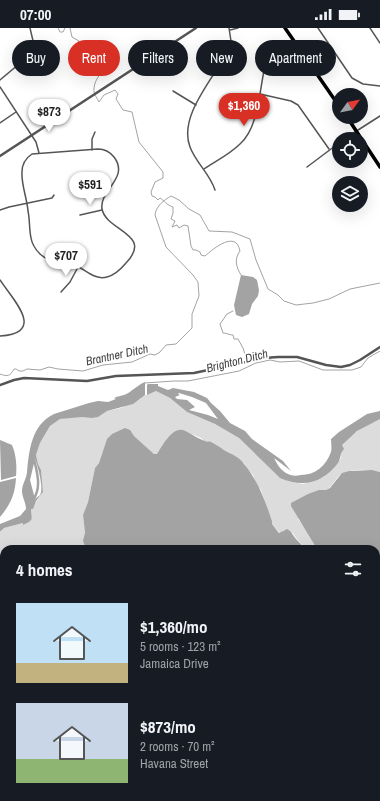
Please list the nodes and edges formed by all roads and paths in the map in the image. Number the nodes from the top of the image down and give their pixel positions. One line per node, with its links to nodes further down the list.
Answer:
1 (30, 28): 12 (street)
2 (196, 28): 25 (street)
3 (238, 28): 7 (street)
4 (285, 28): 17 (main road)
5 (318, 28): 13 (street)
6 (370, 28): 9 (street)
7 (230, 29): 8 (street)
8 (230, 40)
9 (380, 43)
10 (214, 76): 18 (street)
11 (263, 76): 16 (street)
12 (0, 80)
13 (380, 86)
14 (0, 87): 19 (street)
15 (173, 92): 18 (street)
16 (259, 94): 27 (street); 33 (street)
17 (332, 96)
18 (196, 105): 33 (street)
19 (16, 112): 21 (street); 25 (street)
20 (380, 116): 23 (street)
21 (0, 123)
22 (352, 124): 23 (main road)
23 (356, 131): 32 (main road)
24 (95, 132): 28 (street)
25 (32, 136): 29 (street); 30 (street)
26 (332, 147): 27 (street)
27 (329, 149): 31 (street)
28 (92, 150): 29 (street); 38 (street)
29 (39, 152): 36 (street)
30 (0, 156)
31 (307, 167)
32 (380, 167)
33 (203, 169): 34 (street)
34 (215, 190)
35 (54, 196): 36 (street)
36 (27, 203): 37 (street); 40 (street)
37 (0, 210)
38 (102, 210): 39 (street); 40 (street)
39 (80, 215)
40 (78, 267): 42 (street)
41 (0, 280): 43 (street)
42 (61, 292)
43 (0, 336)
44 (380, 346): 45 (street)
45 (0, 385)

